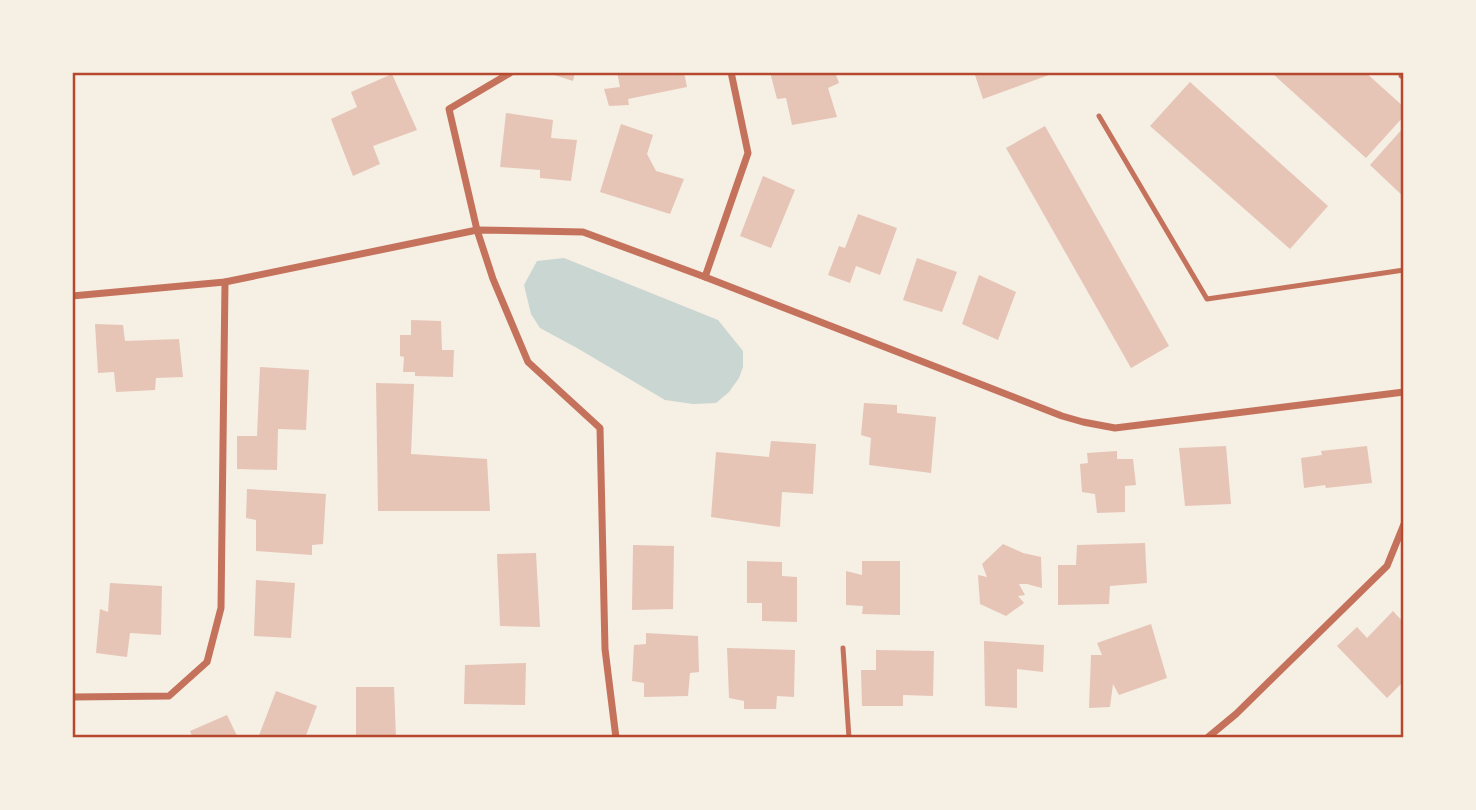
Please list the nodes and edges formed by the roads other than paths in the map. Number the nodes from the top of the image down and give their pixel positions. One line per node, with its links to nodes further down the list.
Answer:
1 (731, 72): 6 (street)
2 (510, 73): 4 (street)
3 (1099, 116): 5 (lane)
4 (477, 230): 6 (street); 7 (street); 13 (street)
5 (1404, 270)
6 (705, 276): 9 (street)
7 (225, 282): 8 (street); 12 (street)
8 (72, 296)
9 (1404, 392)
10 (1404, 524): 15 (street)
11 (843, 648): 14 (lane)
12 (72, 697)
13 (616, 738)
14 (849, 738)
15 (1207, 738)

